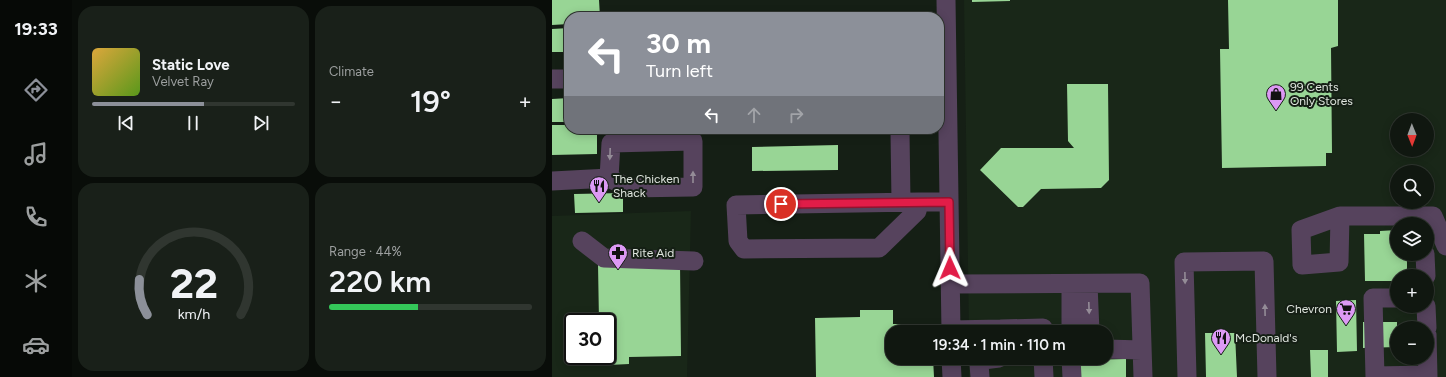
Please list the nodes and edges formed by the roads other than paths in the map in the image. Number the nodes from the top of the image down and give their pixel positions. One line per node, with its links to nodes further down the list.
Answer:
1 (946, 0): 8 (street)
2 (552, 79): 3 (street)
3 (564, 79)
4 (900, 134): 7 (street)
5 (609, 178): 5 (street, one-way to 5); 6 (street)
6 (552, 181)
7 (910, 202): 7 (street); 8 (street)
8 (949, 202): 14 (street)
9 (1340, 216): 10 (street)
10 (1435, 216): 12 (street)
11 (588, 241): 13 (street)
12 (1446, 246)
13 (690, 257)
14 (951, 284): 15 (street); 17 (street)
15 (1079, 284): 18 (street); 19 (street, one-way to 19); 21 (street)
16 (1390, 298): 33 (street)
17 (951, 325)
18 (1072, 325)
19 (1088, 325)
20 (1113, 349): 21 (street)
21 (1142, 350): 30 (street)
22 (951, 365): 27 (street)
23 (979, 365): 28 (street)
24 (1043, 365): 29 (street)
25 (1428, 365): 26 (street)
26 (1428, 376): 33 (street)
27 (952, 377)
28 (980, 377)
29 (1044, 377)
30 (1143, 377)
31 (1187, 377): 32 (street, one-way to 31)
32 (1266, 377)
33 (1375, 377)

